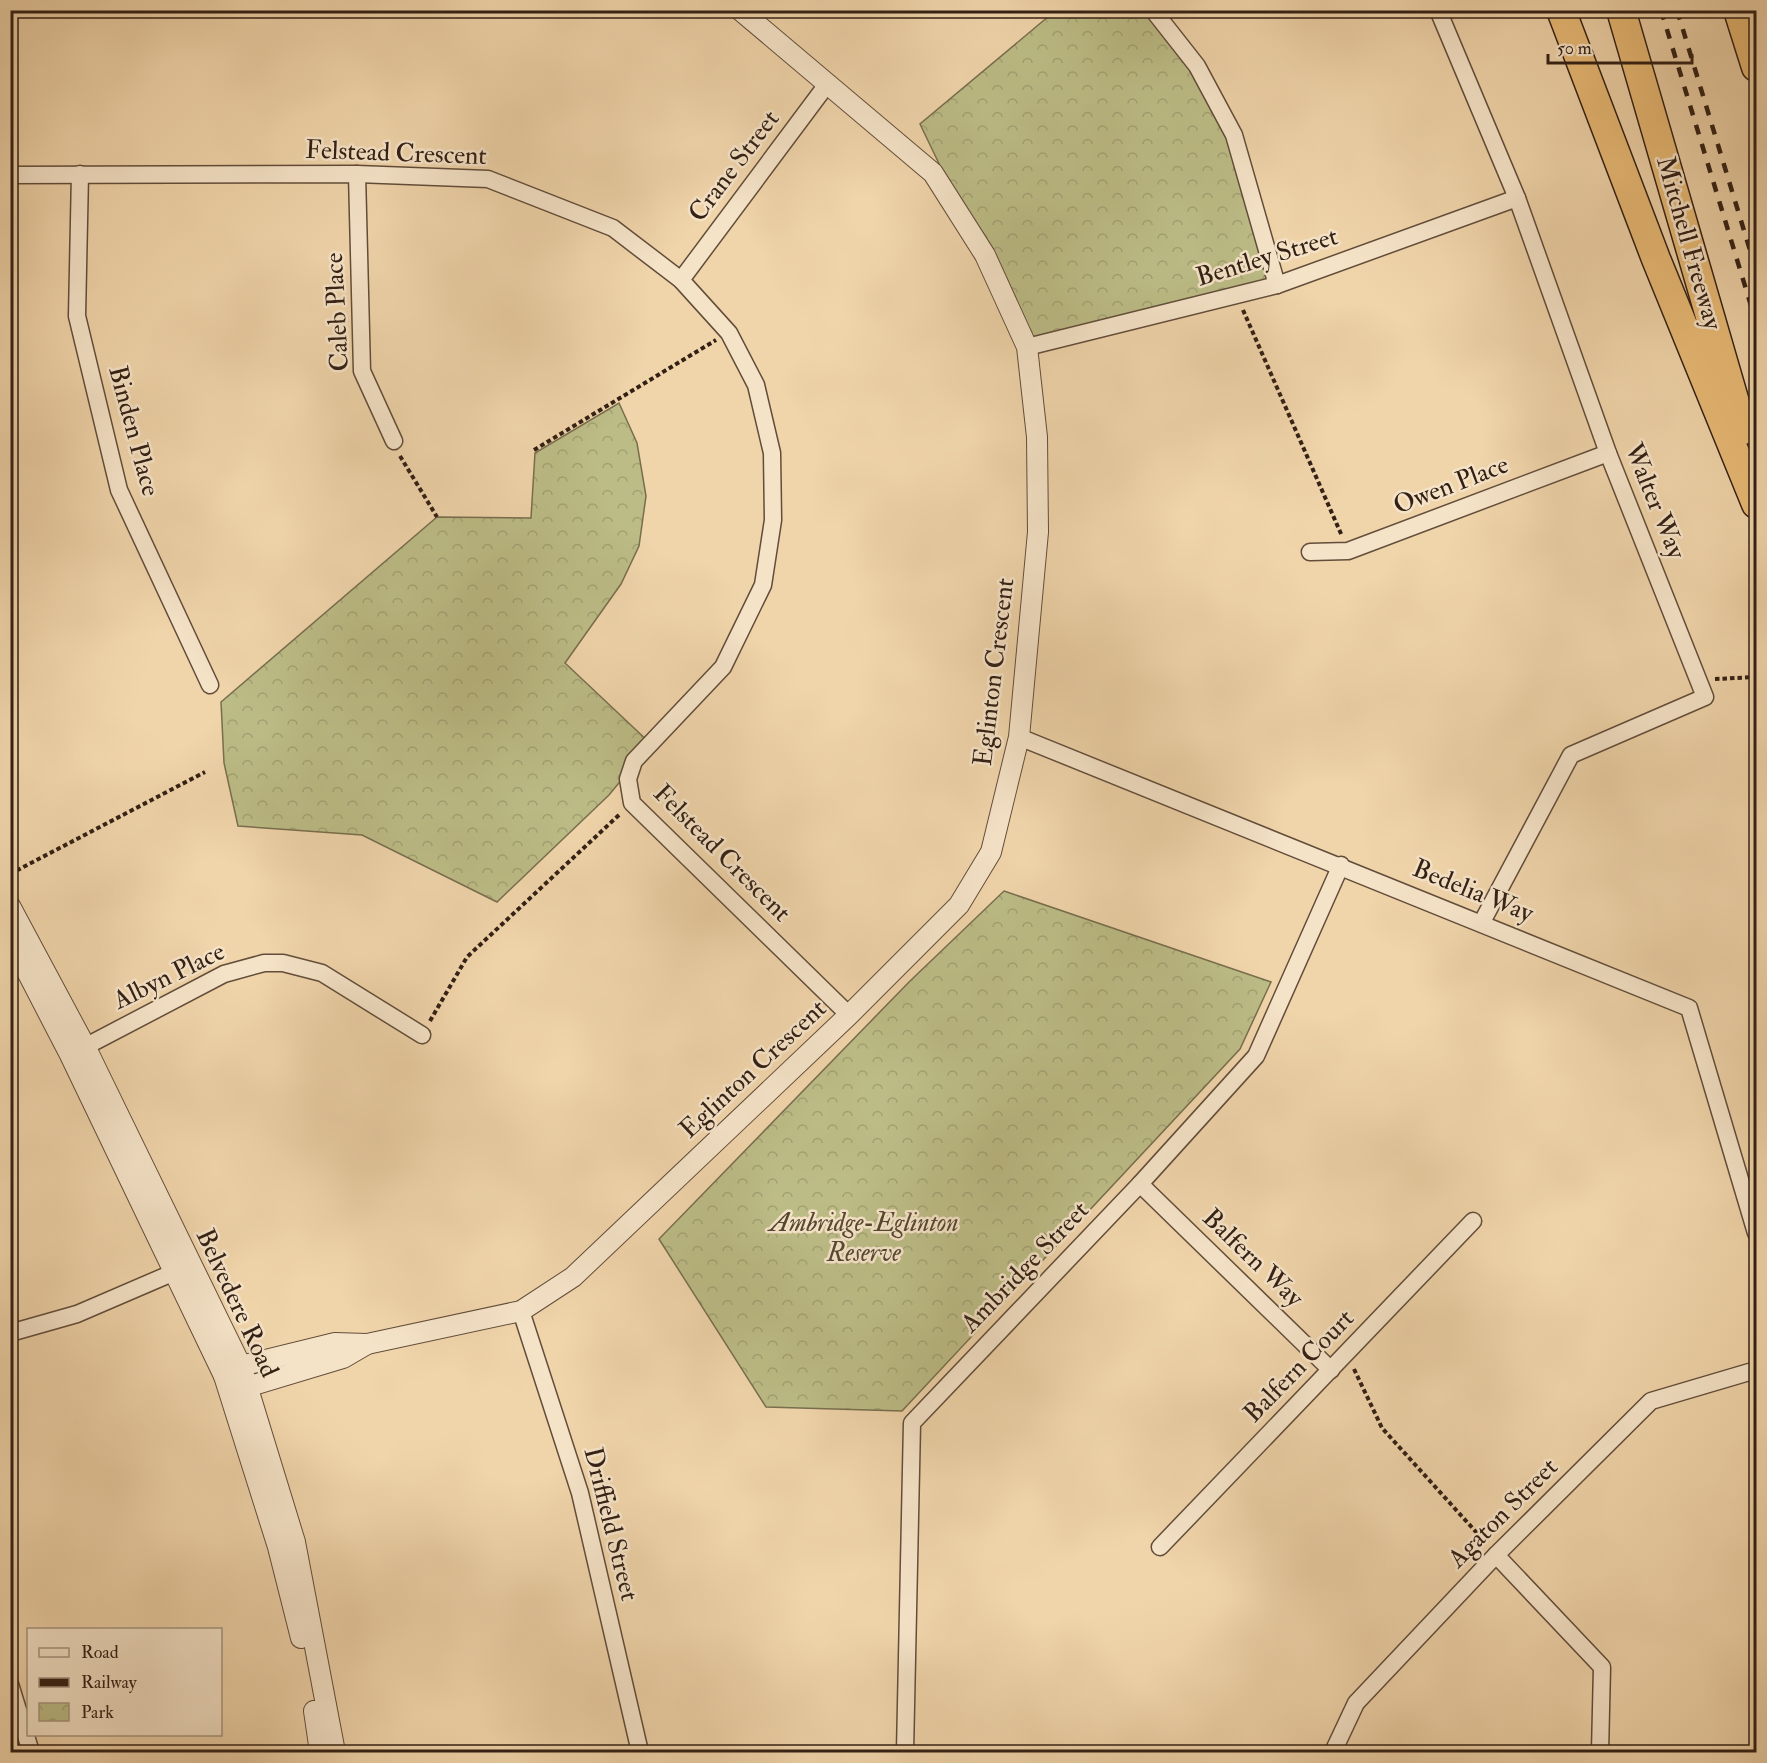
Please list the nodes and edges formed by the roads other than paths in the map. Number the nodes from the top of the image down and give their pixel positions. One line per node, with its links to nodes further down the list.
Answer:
1 (740, 10): 8 (street, Eglinton Crescent)
2 (1153, 10): 14 (street)
3 (1438, 10): 12 (street, Walter Way)
4 (1561, 10): 19 (highway)
5 (1621, 10): 18 (highway, Mitchell Freeway)
6 (1738, 10): 7 (highway)
7 (1756, 67)
8 (828, 83): 13 (street, Crane Street); 15 (street, Eglinton Crescent)
9 (80, 174): 10 (street, Felstead Crescent); 11 (street, Felstead Crescent); 21 (street, Binden Place)
10 (357, 174): 13 (street, Felstead Crescent); 16 (street, Caleb Place)
11 (10, 175)
12 (1517, 198): 14 (street, Bentley Street); 17 (street, Walter Way)
13 (681, 280): 27 (street, Felstead Crescent)
14 (1277, 285): 15 (street, Bentley Street)
15 (1027, 347): 22 (street, Eglinton Crescent)
16 (394, 441)
17 (1608, 453): 20 (street, Owen Place); 25 (street, Walter Way)
18 (1756, 475)
19 (1756, 504)
20 (1310, 552)
21 (210, 685)
22 (1019, 737): 23 (street, Bedelia Way); 27 (street, Eglinton Crescent)
23 (1341, 866): 25 (street, Bedelia Way); 30 (street, Ambridge Street)
24 (10, 906): 29 (street, Belvedere Road)
25 (1482, 922): 32 (street, Bedelia Way)
26 (10, 939): 29 (street, Belvedere Road)
27 (849, 1015): 34 (street, Eglinton Crescent)
28 (422, 1035): 29 (street, Albyn Place)
29 (78, 1051): 33 (street, Belvedere Road)
30 (1140, 1184): 36 (street, Balfern Way); 46 (street, Ambridge Street)
31 (1473, 1221): 36 (street, Balfern Court)
32 (1756, 1233)
33 (182, 1269): 35 (street); 38 (street, Belvedere Road)
34 (521, 1311): 38 (street, Eglinton Crescent); 45 (street, Driffield Street)
35 (10, 1333)
36 (1331, 1370): 39 (street, Balfern Court)
37 (1756, 1370): 40 (street, Agaton Street)
38 (235, 1381): 43 (street, Belvedere Road); 44 (street, Belvedere Road)
39 (1160, 1547)
40 (1496, 1555): 47 (street, Agaton Street); 48 (street)
41 (10, 1684): 42 (street)
42 (31, 1752)
43 (320, 1752)
44 (335, 1752)
45 (640, 1752)
46 (905, 1752)
47 (1333, 1752)
48 (1600, 1752)

